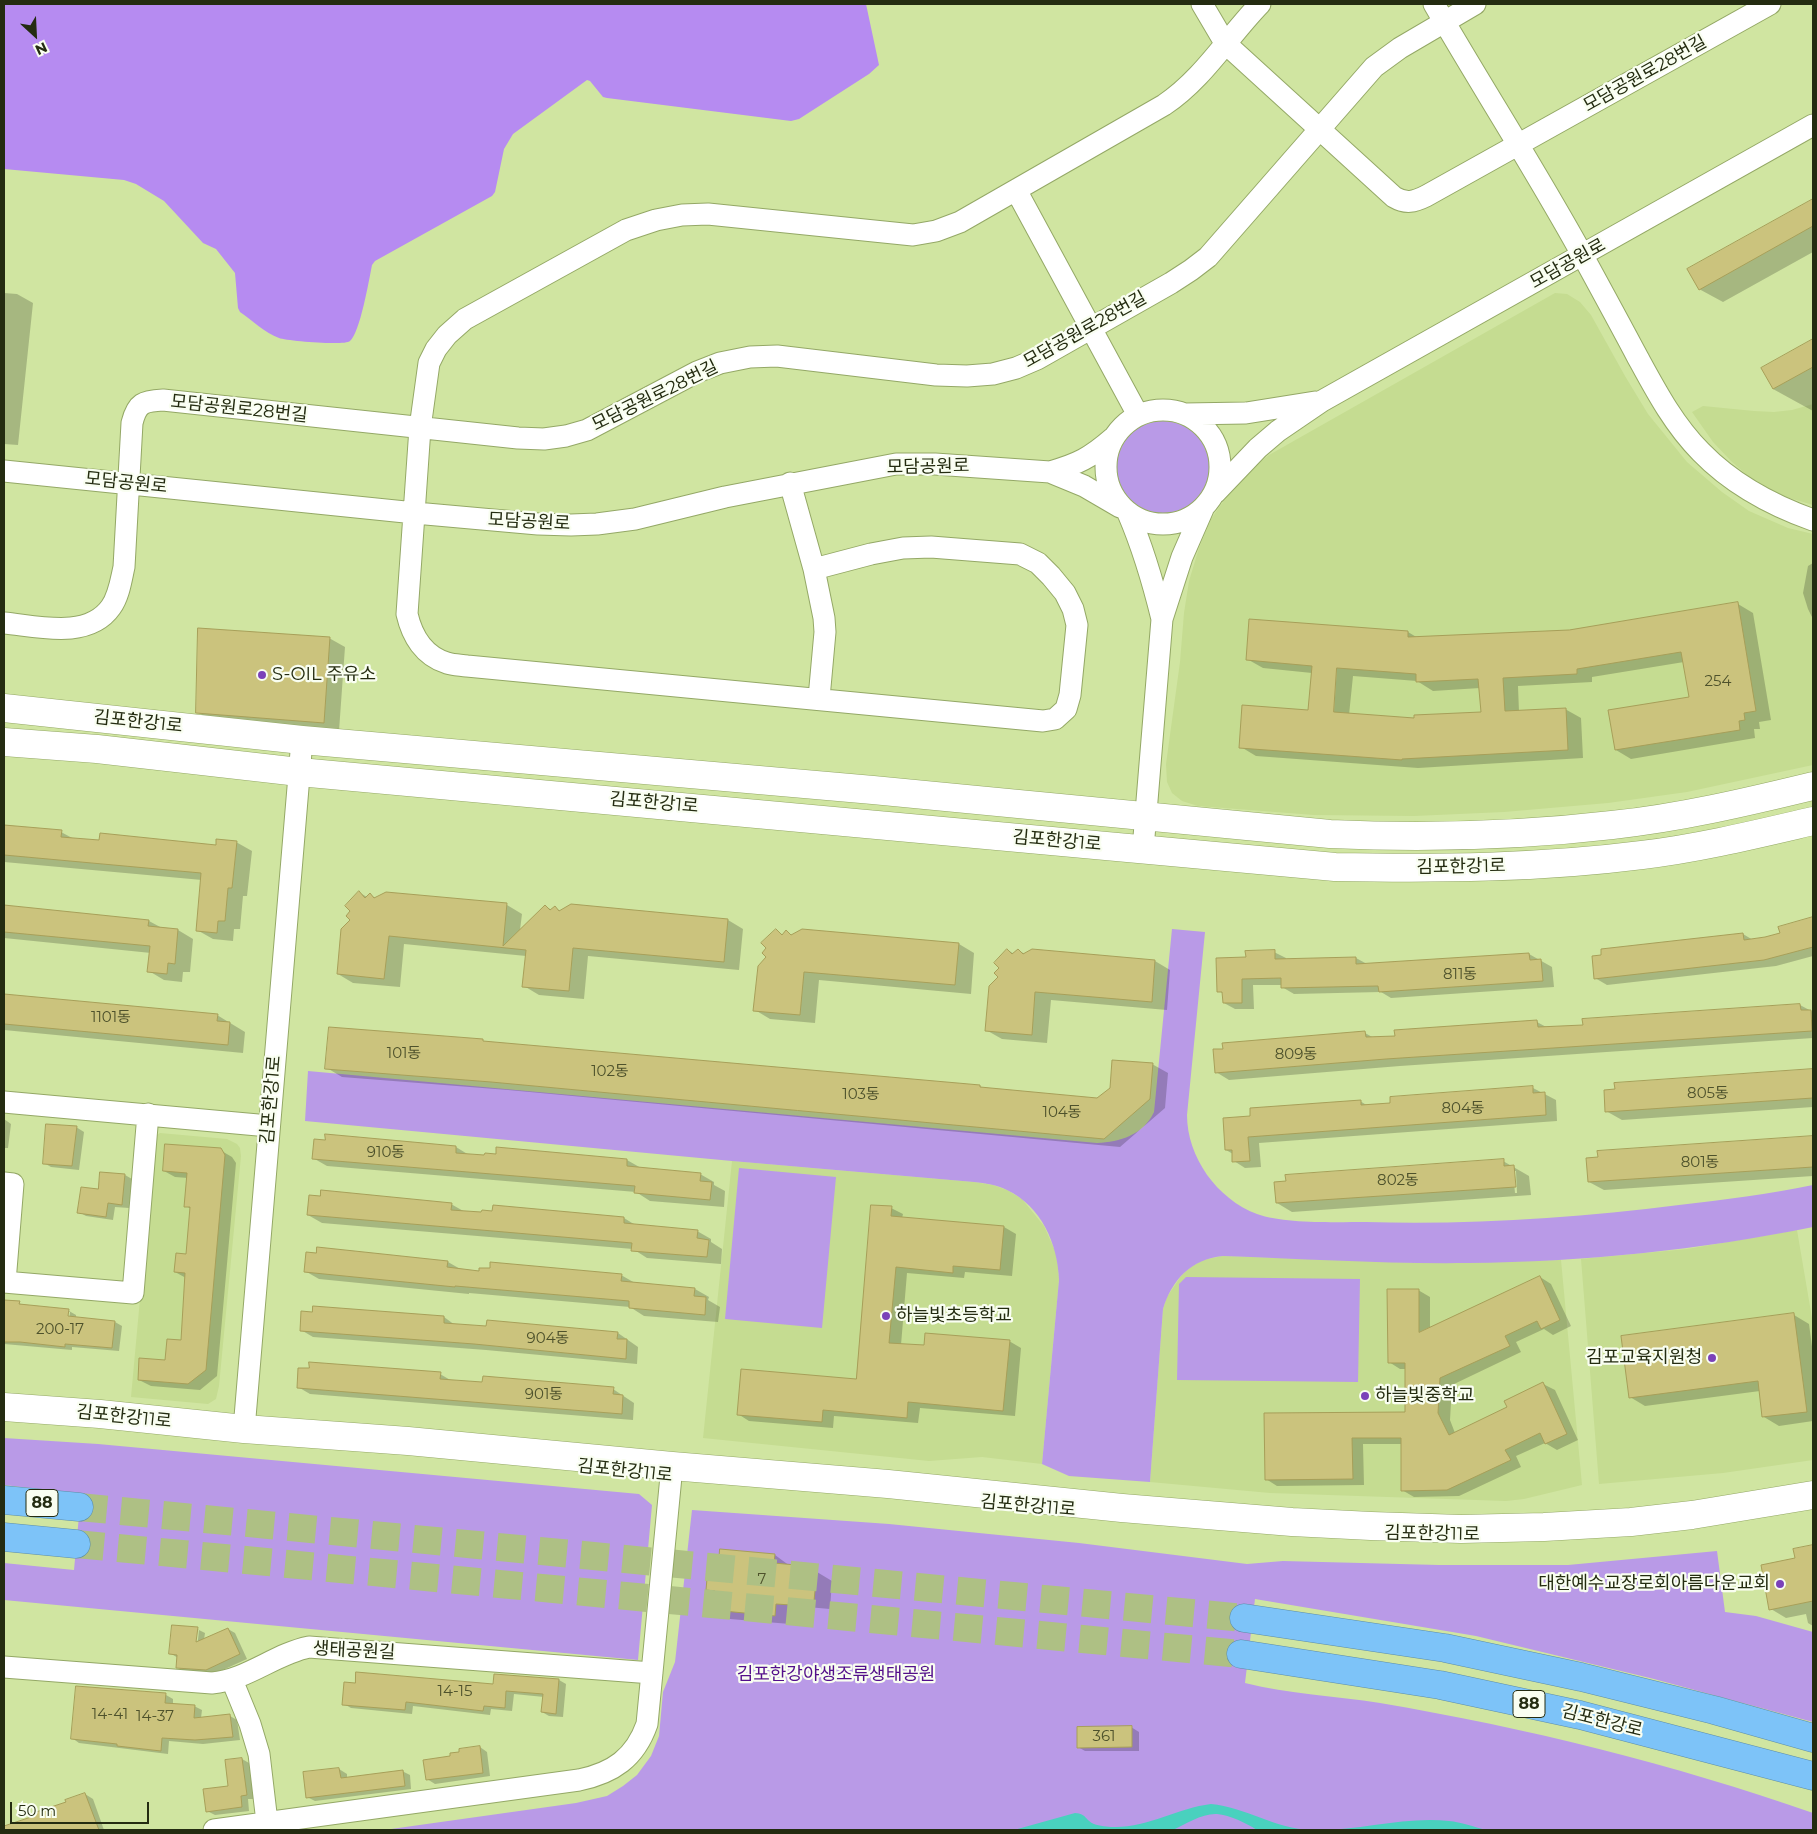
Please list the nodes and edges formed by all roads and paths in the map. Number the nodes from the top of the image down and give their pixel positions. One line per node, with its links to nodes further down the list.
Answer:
1 (1202, 4): 6 (street, 모담공원로28번길)
2 (1260, 4): 6 (street)
3 (1475, 4): 5 (street, 모담공원로28번길)
4 (1770, 4): 9 (street, 모담공원로28번길)
5 (1439, 13): 8 (street, 모담공원로28번길); 9 (street)
6 (1225, 43): 8 (street, 모담공원로28번길); 10 (street)
7 (1813, 125): 11 (street, 모담공원로)
8 (1319, 130): 9 (street, 모담공원로28번길); 12 (street, 모담공원로28번길)
9 (1519, 145): 11 (street)
10 (1016, 190): 12 (street); 16 (street)
11 (1583, 256): 13 (street, 모담공원로); 25 (street)
12 (1091, 328): 15 (street); 16 (street, 모담공원로28번길)
13 (1322, 401): 14 (street); 22 (street)
14 (1185, 414): 15 (street); 22 (street)
15 (1138, 415): 17 (street)
16 (420, 428): 20 (street, 모담공원로28번길); 24 (street)
17 (1113, 438): 19 (street); 23 (street)
18 (4, 471): 20 (street, 모담공원로)
19 (1050, 472): 21 (street, 모담공원로); 23 (street)
20 (129, 484): 24 (street, 모담공원로); 28 (street, 모담공원로28번길)
21 (790, 484): 24 (street, 모담공원로); 26 (street)
22 (1209, 501): 23 (street); 27 (street)
23 (1124, 510): 27 (street)
24 (415, 513): 29 (street)
25 (1813, 520)
26 (814, 569): 29 (street); 29 (street)
27 (1162, 620): 35 (street)
28 (4, 623)
29 (818, 698)
30 (4, 708): 31 (street, 김포한강1로)
31 (302, 740): 33 (street, 김포한강1로); 35 (street, 김포한강1로)
32 (4, 742): 33 (street, 김포한강1로)
33 (299, 772): 37 (street, 김포한강1로); 40 (street, 김포한강1로)
34 (1813, 786): 35 (street, 김포한강1로)
35 (1146, 816): 37 (street)
36 (1813, 821): 37 (street, 김포한강1로)
37 (1143, 849)
38 (4, 1102): 39 (street)
39 (148, 1114): 40 (street); 42 (street)
40 (269, 1126): 44 (street, 김포한강1로)
41 (4, 1183): 42 (street)
42 (4, 1282)
43 (4, 1407): 44 (street, 김포한강11로)
44 (244, 1429): 45 (street, 김포한강11로)
45 (672, 1470): 46 (street, 김포한강11로); 48 (street, 김포한강11로); 55 (street)
46 (1813, 1495)
47 (4, 1500): 49 (highway, 88)
48 (1813, 1503)
49 (79, 1507)
50 (4, 1537): 51 (highway, 88)
51 (76, 1544)
52 (1244, 1618): 57 (highway, 88)
53 (1241, 1654): 58 (highway, 김포한강로 / 88)
54 (4, 1667): 56 (street, 생태공원길)
55 (652, 1673): 56 (street, 생태공원길); 59 (street)
56 (232, 1680): 59 (street)
57 (1813, 1738)
58 (1813, 1776)
59 (268, 1822): 60 (street)
60 (214, 1830)

